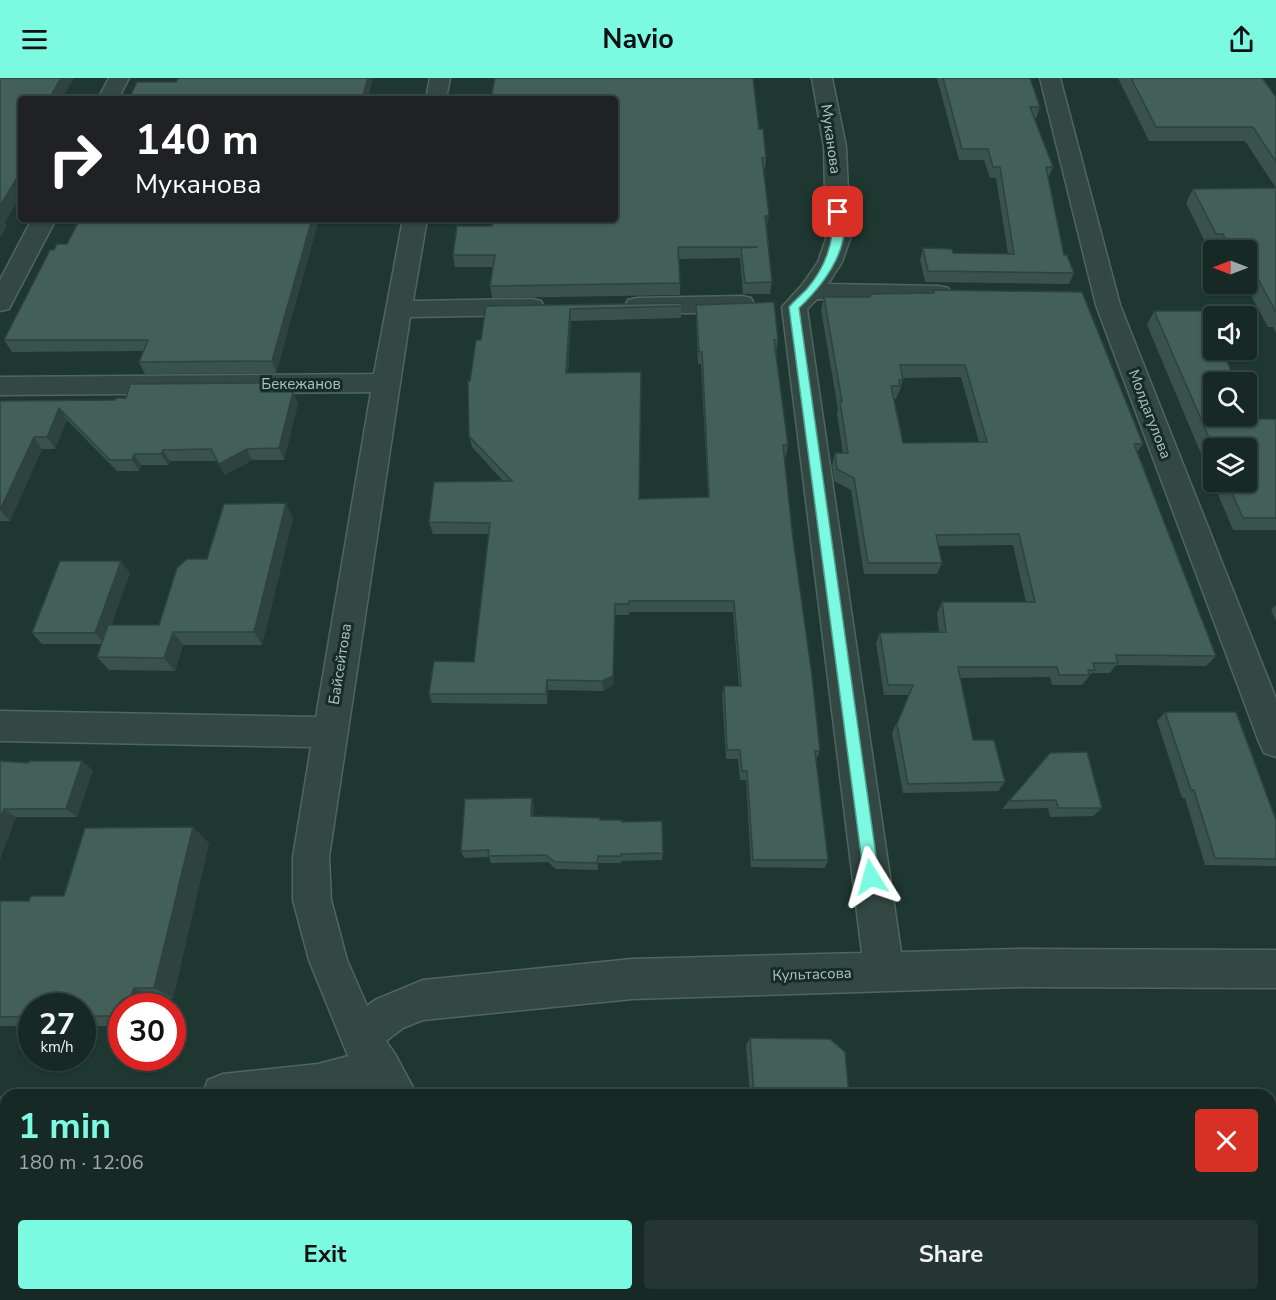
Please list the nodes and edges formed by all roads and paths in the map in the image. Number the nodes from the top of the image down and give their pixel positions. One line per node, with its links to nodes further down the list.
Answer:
1 (119, 78): 5 (street)
2 (440, 78): 6 (street)
3 (822, 78): 10 (street, Муканова)
4 (1050, 78): 19 (street, Молдагулова)
5 (110, 96)
6 (437, 96)
7 (42, 222): 11 (street)
8 (414, 222): 14 (street, Байсейтова)
9 (965, 294): 10 (street)
10 (786, 301): 12 (street); 21 (street)
11 (0, 303)
12 (611, 306)
13 (552, 307): 14 (street)
14 (399, 309): 15 (street, Байсейтова)
15 (386, 383): 16 (street, Бекежанов); 18 (street, Байсейтова)
16 (0, 386)
17 (0, 726): 18 (street)
18 (329, 732): 22 (street, Байсейтова)
19 (1276, 742)
20 (1276, 969): 21 (street, Культасова)
21 (884, 972): 22 (street, Культасова)
22 (378, 1066): 23 (street)
23 (280, 1089)

